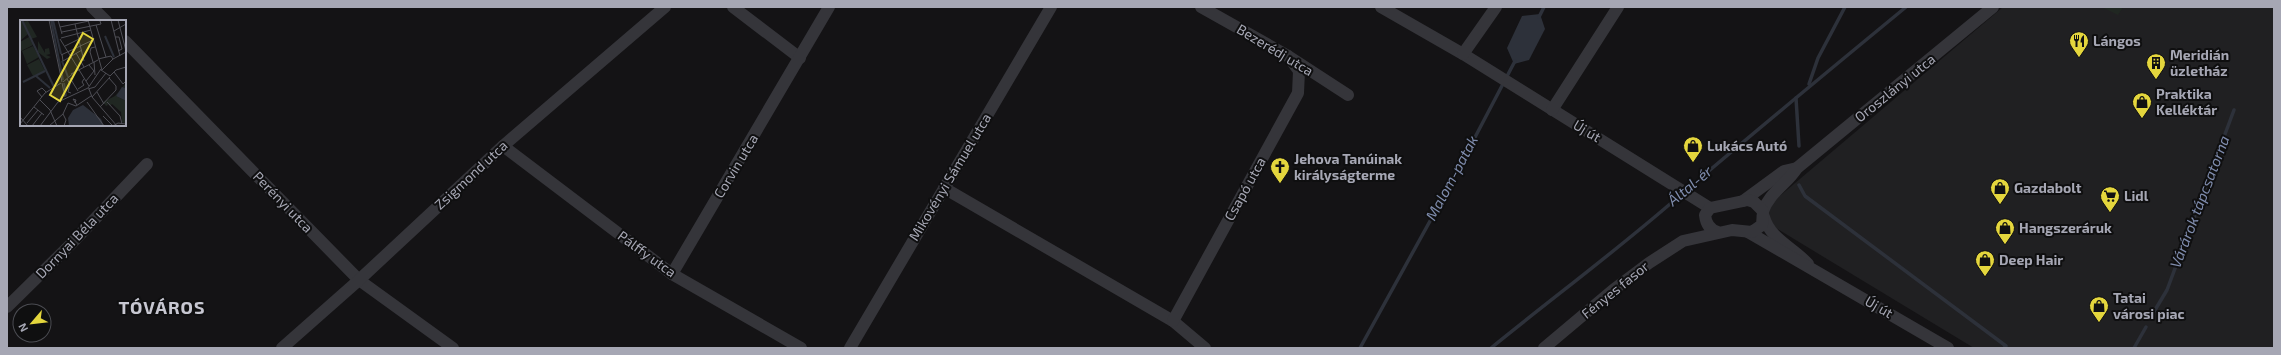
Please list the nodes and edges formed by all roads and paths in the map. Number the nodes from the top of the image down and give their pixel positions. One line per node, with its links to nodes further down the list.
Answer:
1 (92, 7): 11 (street)
2 (665, 7): 18 (street, Zsigmond utca)
3 (733, 7): 15 (street)
4 (829, 7): 15 (street, Corvin utca)
5 (1051, 7): 21 (street, Mikovényi Sámuel utca)
6 (1201, 7): 14 (street, Bezerédj utca)
7 (1381, 7): 13 (street, Új út)
8 (1496, 7): 13 (street)
9 (1618, 7): 17 (street)
10 (1994, 7): 20 (street, Oroszlányi utca)
11 (105, 20)
12 (126, 42): 31 (street, Perényi utca)
13 (1463, 54): 17 (street, Új út)
14 (1288, 56): 16 (street, Bezerédj utca); 33 (street, Csapó utca)
15 (800, 58): 30 (street, Corvin utca)
16 (1348, 95)
17 (1552, 110): 23 (street, Új út)
18 (502, 146): 30 (street, Pálffy utca); 31 (street, Zsigmond utca)
19 (146, 164): 32 (street, Dornyai Béla utca)
20 (1797, 168): 22 (street, Oroszlányi utca); 24 (street, Oroszlányi utca)
21 (944, 188): 33 (street); 37 (street, Mikovényi Sámuel utca)
22 (1743, 201): 23 (street); 24 (street)
23 (1710, 208): 25 (street)
24 (1764, 214): 27 (street, Oroszlányi utca); 29 (street, Új út)
25 (1706, 220): 26 (street); 28 (street, Fényes fasor)
26 (1718, 232): 27 (street, Fényes fasor); 28 (street, Fényes fasor)
27 (1748, 232): 29 (street, Új út)
28 (1690, 238): 39 (street, Fényes fasor)
29 (1810, 267): 40 (street, Új út)
30 (672, 274): 36 (street, Pálffy utca)
31 (359, 280): 34 (street, Zsigmond utca); 35 (street, Perényi utca)
32 (7, 307)
33 (1173, 321): 38 (street)
34 (282, 348)
35 (453, 348)
36 (801, 348)
37 (850, 348)
38 (1205, 348)
39 (1544, 348)
40 (1948, 348)

